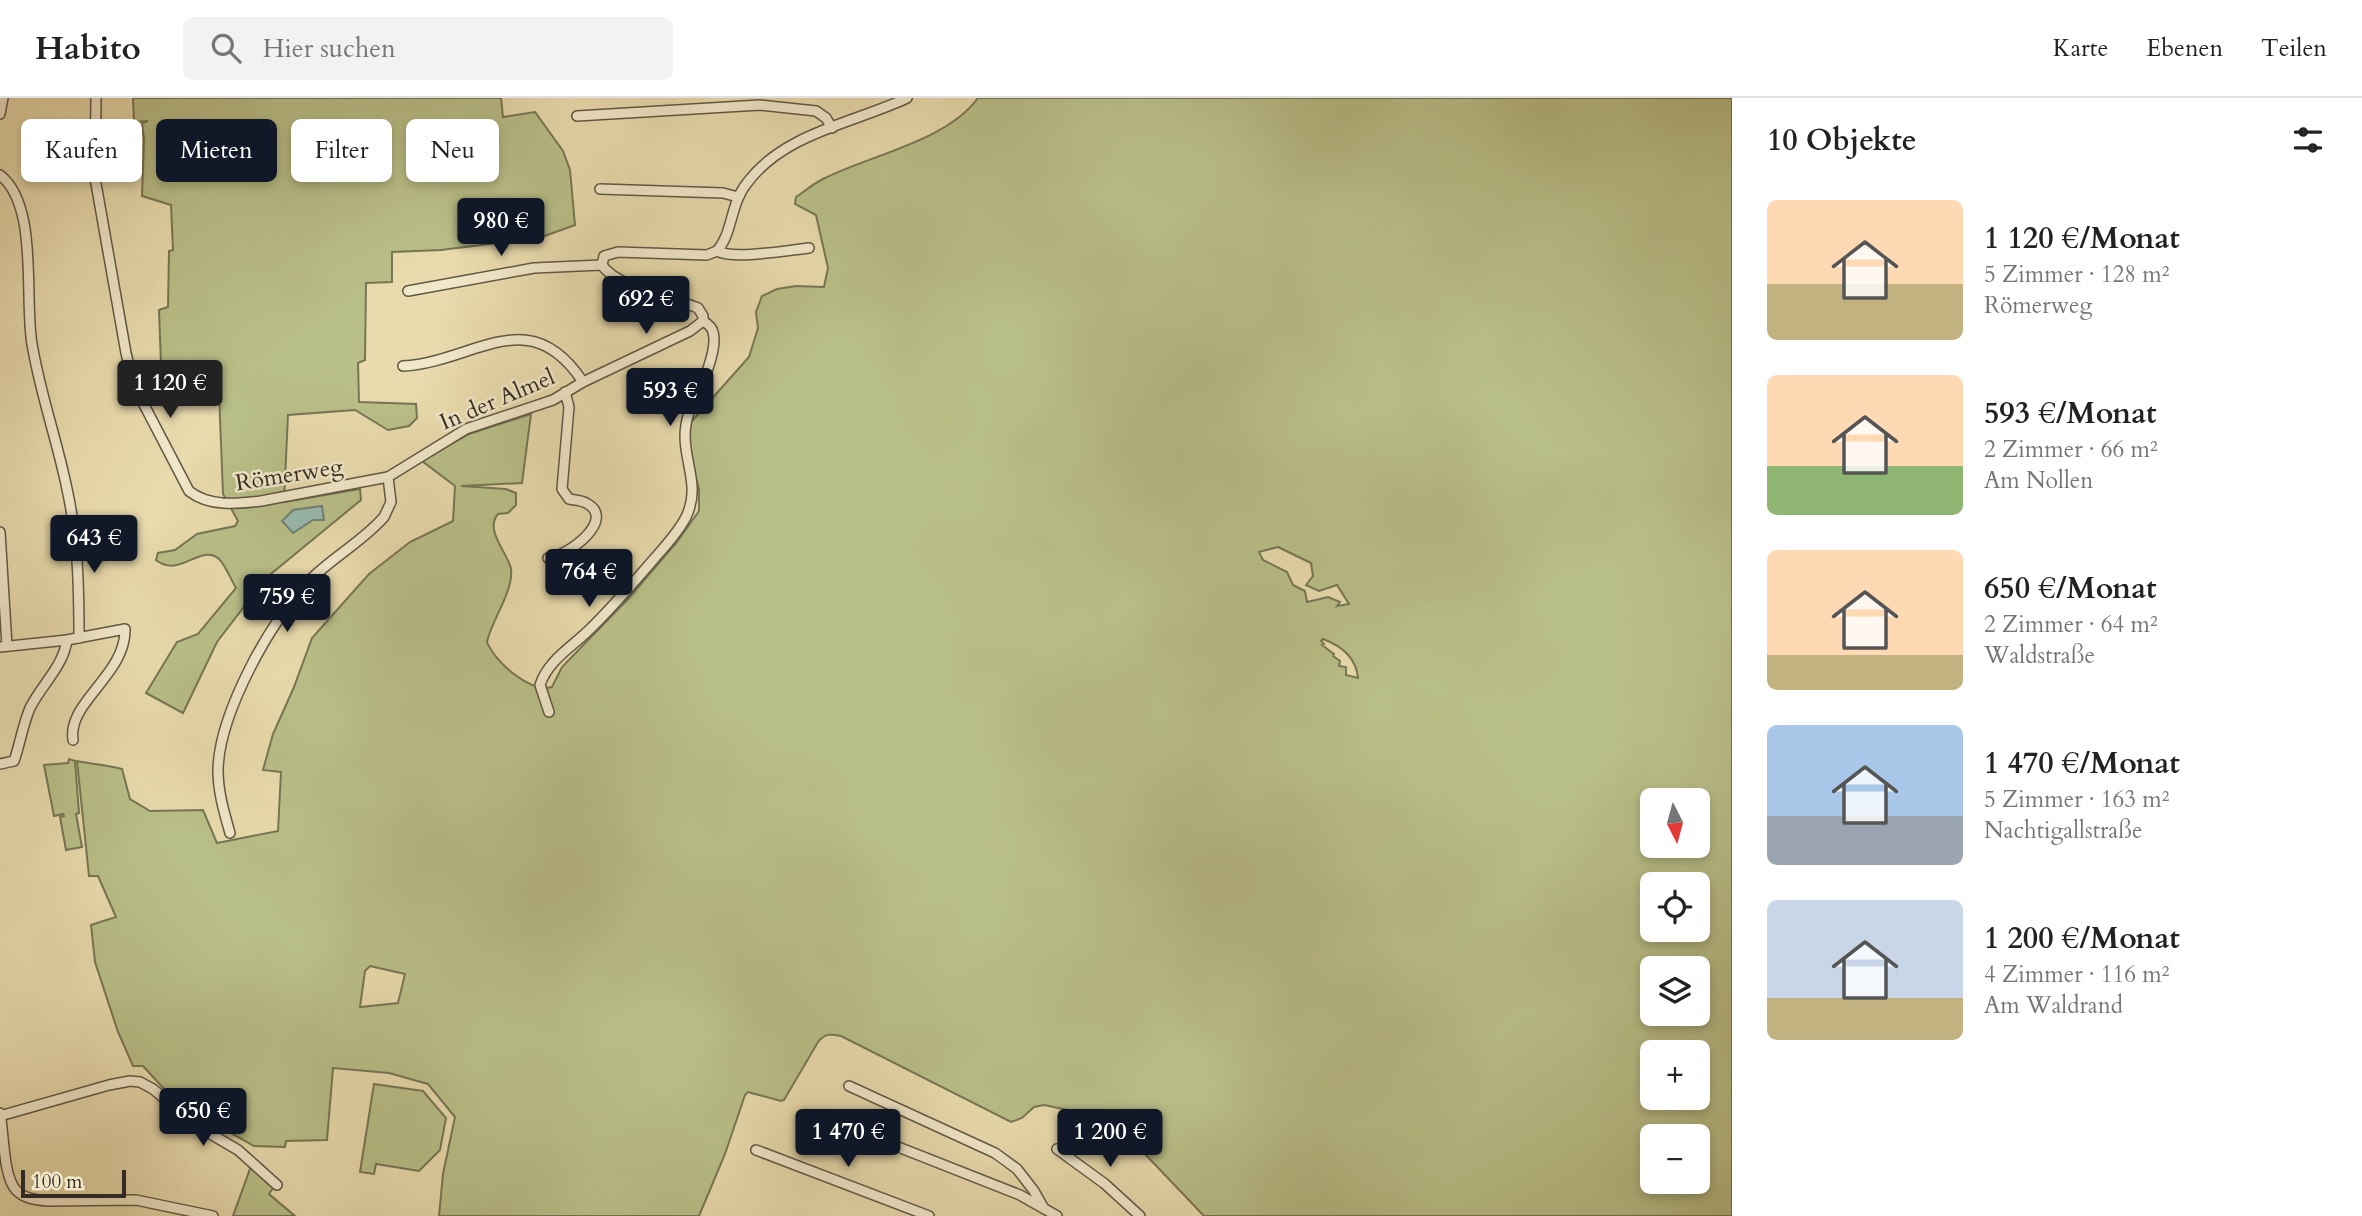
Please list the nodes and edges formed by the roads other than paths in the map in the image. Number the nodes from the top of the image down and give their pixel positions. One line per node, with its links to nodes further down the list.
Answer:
1 (3, 98): 4 (street)
2 (96, 98): 18 (street, Römerweg)
3 (907, 98): 6 (street)
4 (0, 114)
5 (577, 116): 6 (street)
6 (832, 128): 9 (street)
7 (0, 175): 21 (street)
8 (600, 189): 9 (street)
9 (737, 197): 11 (street)
10 (809, 248): 11 (street)
11 (717, 251): 12 (street)
12 (601, 265): 13 (street); 14 (street)
13 (408, 291)
14 (703, 321): 16 (street, In der Almel); 24 (street)
15 (403, 366): 16 (street)
16 (583, 382): 17 (street, In der Almel)
17 (565, 393): 18 (street, In der Almel); 20 (street)
18 (388, 477): 27 (street)
19 (0, 532): 23 (street)
20 (548, 558)
21 (79, 638): 22 (street); 25 (street)
22 (67, 640): 23 (street); 26 (street)
23 (3, 647)
24 (549, 712)
25 (73, 740)
26 (0, 764)
27 (230, 833)
28 (849, 1086): 34 (street)
29 (0, 1115): 33 (street); 35 (street)
30 (827, 1119): 34 (street)
31 (1057, 1149): 38 (street)
32 (757, 1150): 36 (street)
33 (277, 1185)
34 (1043, 1207): 37 (street)
35 (213, 1216)
36 (929, 1216)
37 (1057, 1216)
38 (1140, 1216)

